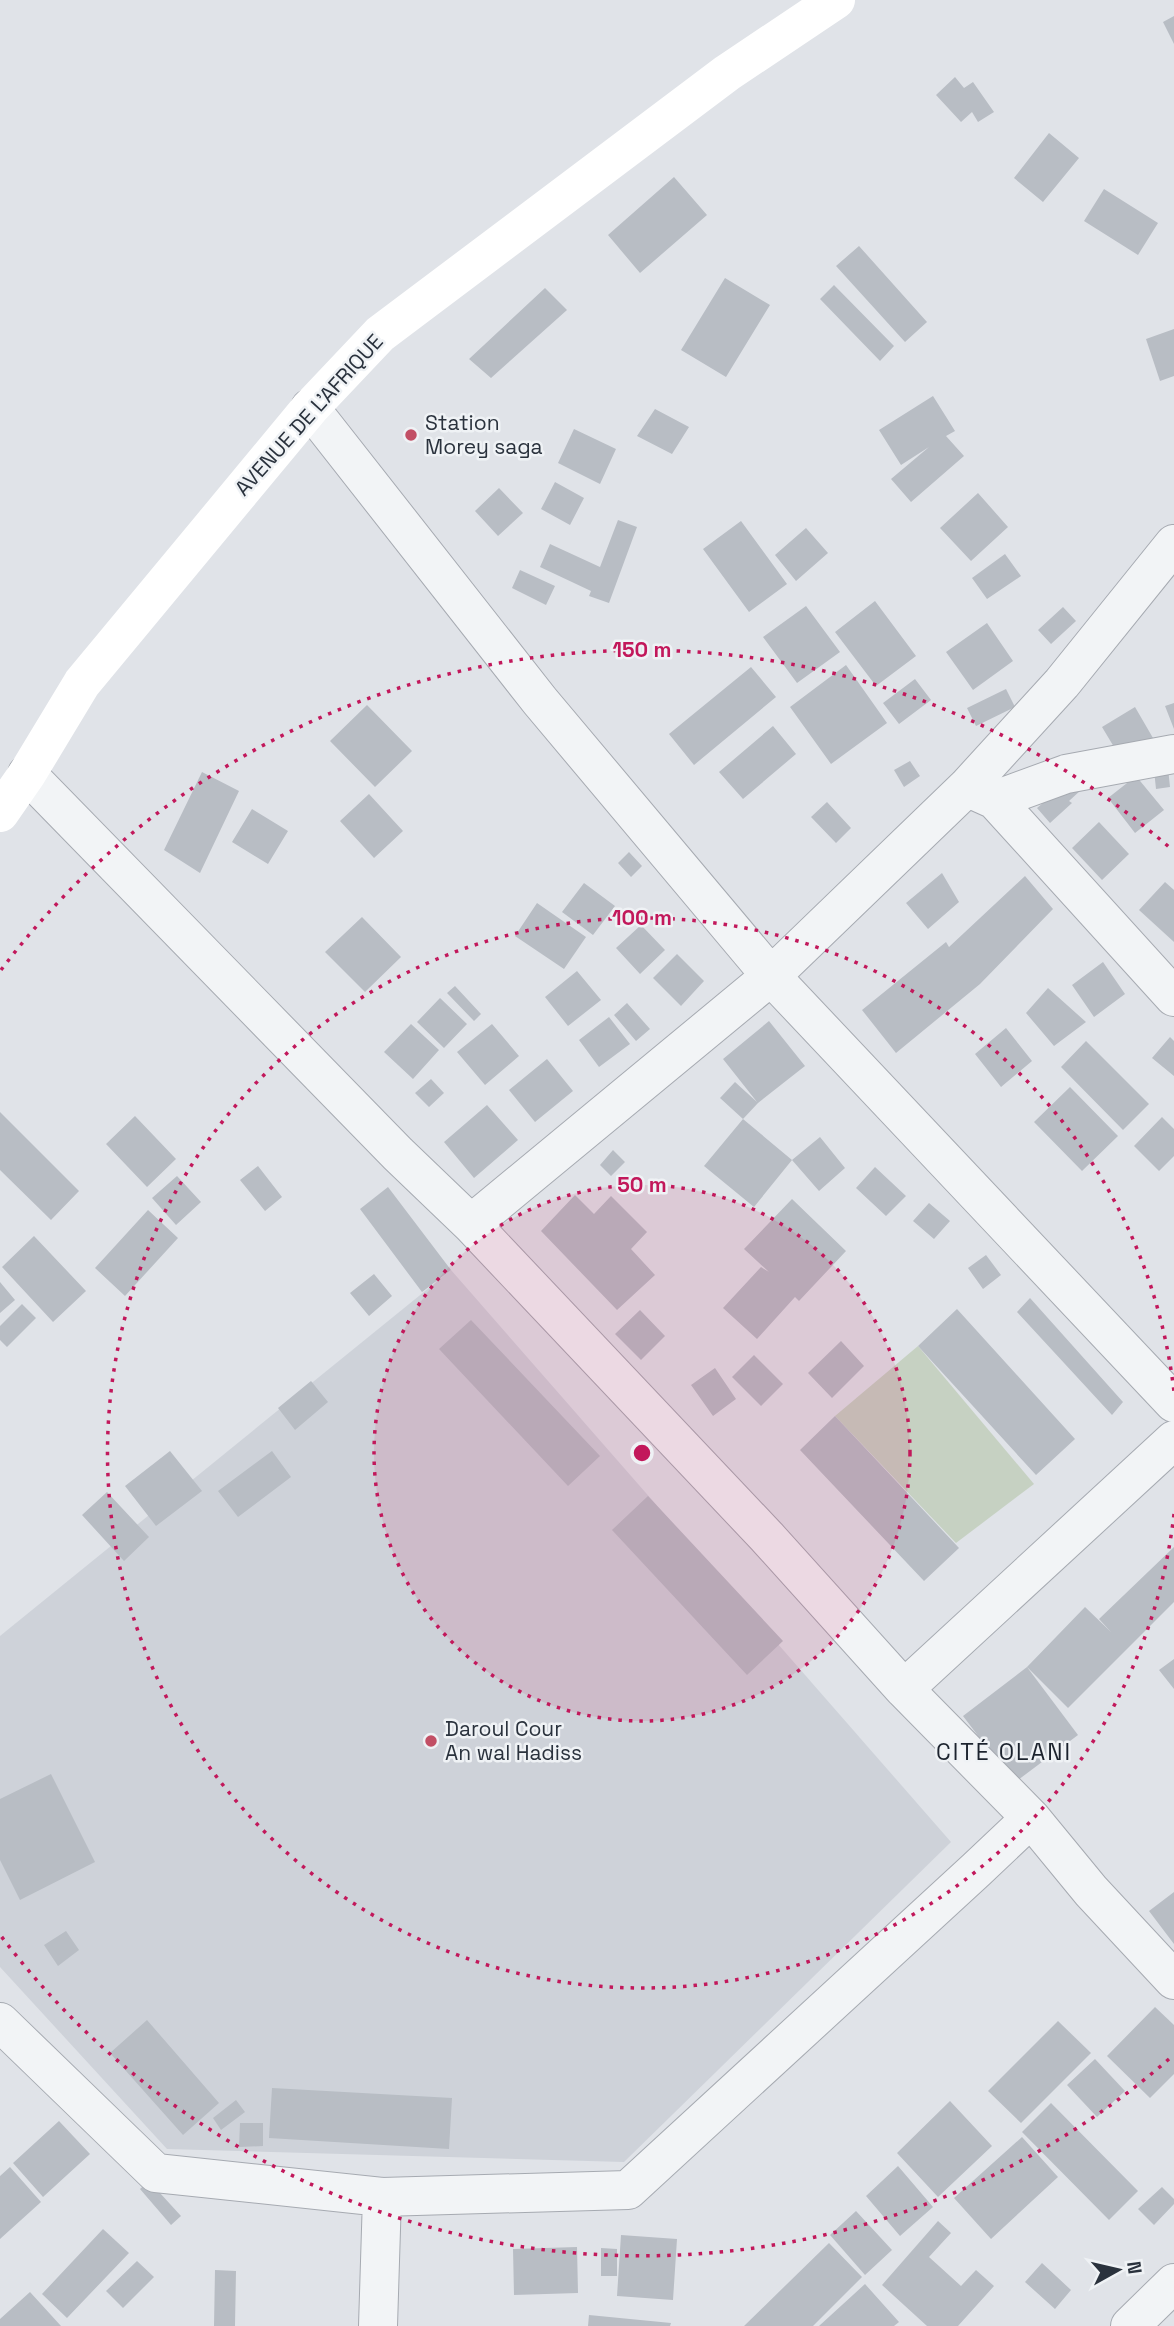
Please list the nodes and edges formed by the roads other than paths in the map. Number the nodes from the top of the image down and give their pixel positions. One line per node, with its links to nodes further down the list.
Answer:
1 (836, 0): 2 (main road, AVENUE DE L'AFRIQUE)
2 (310, 408): 5 (main road, AVENUE DE L'AFRIQUE); 8 (street)
3 (1174, 544): 6 (street)
4 (1174, 754): 6 (street)
5 (27, 774): 7 (main road, AVENUE DE L'AFRIQUE); 10 (street)
6 (981, 793): 8 (street); 9 (street)
7 (0, 813)
8 (771, 976): 10 (street); 11 (street)
9 (1174, 997)
10 (471, 1224): 13 (street)
11 (1174, 1404)
12 (1174, 1440): 13 (street)
13 (904, 1689): 14 (street)
14 (1031, 1818): 15 (street); 17 (street)
15 (1174, 1980)
16 (0, 2022): 17 (street)
17 (382, 2197): 19 (street)
18 (1174, 2283): 20 (street)
19 (378, 2326)
20 (1130, 2326)

